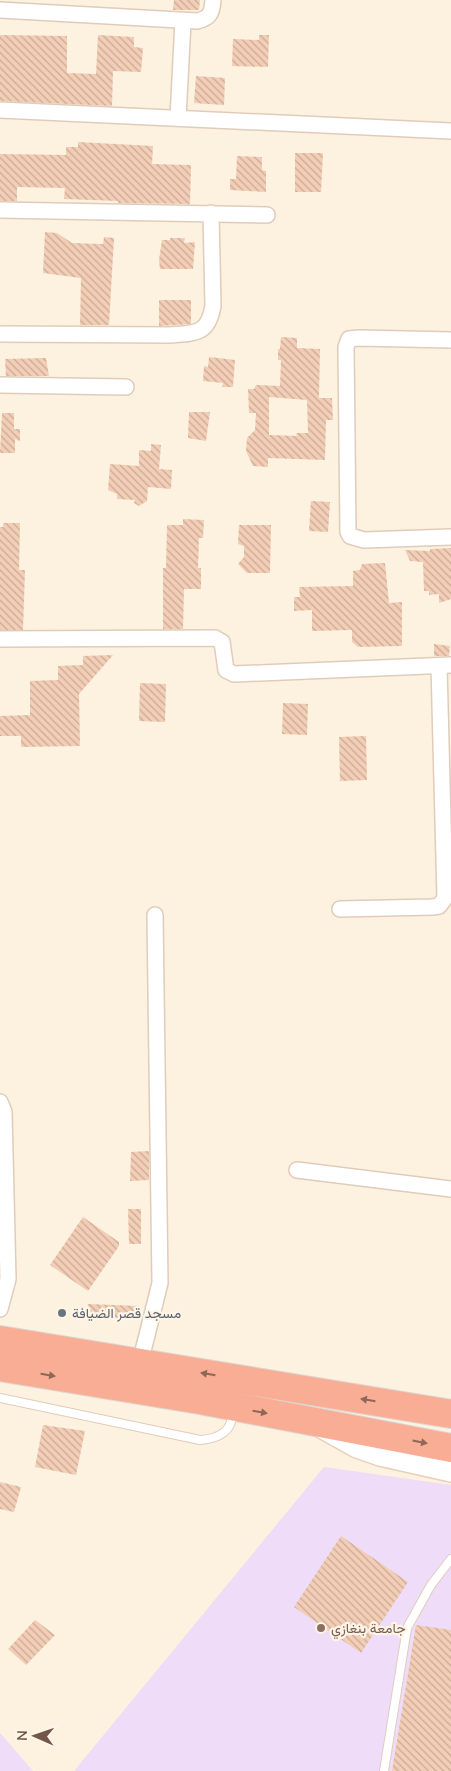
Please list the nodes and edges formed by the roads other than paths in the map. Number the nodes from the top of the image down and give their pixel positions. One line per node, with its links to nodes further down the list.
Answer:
1 (213, 0): 3 (street)
2 (0, 10): 3 (street)
3 (183, 21): 5 (street)
4 (0, 110): 5 (street)
5 (178, 118): 6 (street)
6 (451, 131)
7 (0, 210): 8 (street)
8 (211, 213): 9 (street); 10 (street)
9 (267, 214)
10 (0, 334)
11 (451, 340): 14 (street)
12 (0, 385): 13 (street)
13 (126, 387)
14 (451, 537)
15 (0, 639): 16 (street)
16 (445, 665): 17 (street)
17 (340, 908)
18 (155, 915): 27 (street)
19 (0, 1102): 21 (street)
20 (297, 1170): 22 (street)
21 (3, 1184): 23 (street)
22 (451, 1190)
23 (3, 1203): 24 (street)
24 (4, 1266): 25 (street)
25 (0, 1309)
26 (0, 1340): 27 (highway)
27 (140, 1363): 31 (highway, one-way to 27)
28 (0, 1368): 30 (highway, one-way to 30)
29 (0, 1398): 30 (lane)
30 (232, 1407): 32 (highway, one-way to 32)
31 (451, 1414)
32 (448, 1467)
33 (451, 1559): 34 (lane)
34 (384, 1771)

